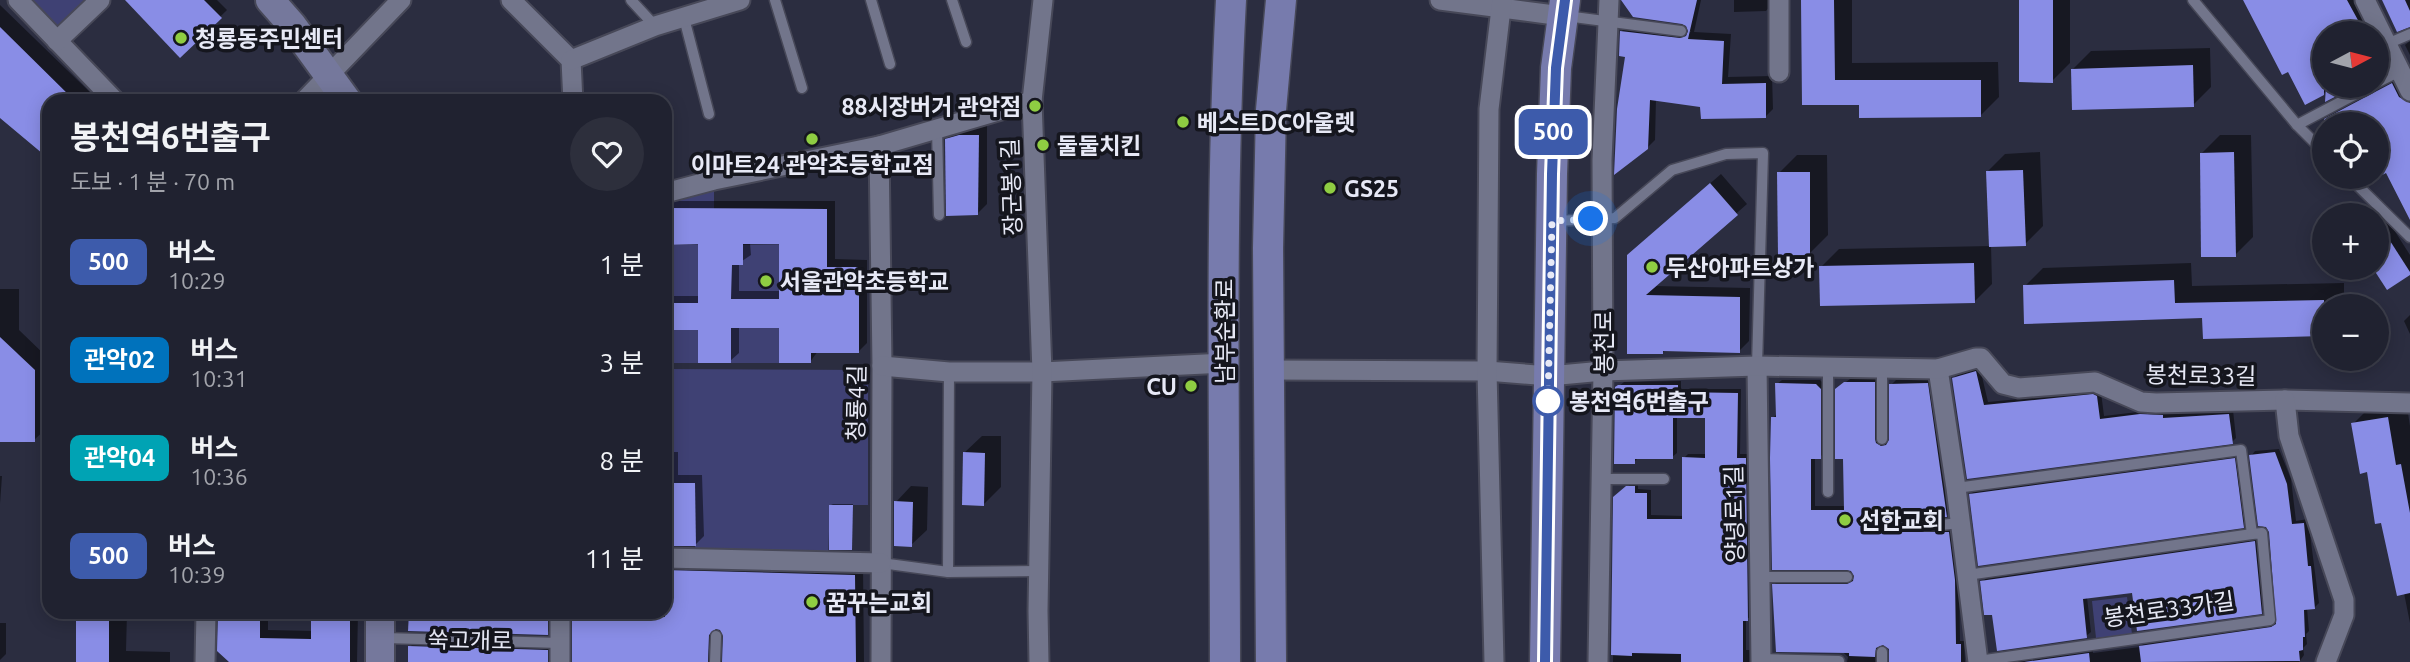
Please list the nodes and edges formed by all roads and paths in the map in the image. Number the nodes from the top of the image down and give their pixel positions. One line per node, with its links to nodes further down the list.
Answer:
1 (18, 0): 27 (street)
2 (100, 0): 27 (street)
3 (270, 0): 35 (main road)
4 (401, 0): 35 (street)
5 (511, 0): 31 (street)
6 (631, 0): 24 (lane)
7 (740, 0): 21 (street)
8 (775, 0): 37 (lane)
9 (870, 0): 32 (lane)
10 (952, 0): 28 (lane)
11 (1042, 0): 44 (street, 장군봉1길)
12 (1231, 0): 56 (main road, 남부순환로)
13 (1281, 0): 62 (main road, 남부순환로)
14 (1440, 0): 19 (street)
15 (1609, 0): 23 (street, 봉천로)
16 (1779, 0): 34 (street)
17 (2193, 0): 46 (lane)
18 (2365, 0): 22 (street)
19 (1501, 4): 20 (street); 63 (street)
20 (1563, 8): 23 (lane); 54 (main road)
21 (684, 18): 24 (street); 45 (lane)
22 (2376, 21)
23 (1607, 22): 25 (lane); 53 (street, 봉천로)
24 (655, 26): 31 (street)
25 (1681, 31)
26 (2410, 33): 29 (lane)
27 (57, 41): 39 (street)
28 (966, 42)
29 (2389, 43)
30 (2389, 48): 33 (street)
31 (571, 60): 42 (street)
32 (890, 64)
33 (2400, 71): 36 (lane); 38 (street)
34 (1779, 72)
35 (329, 73): 40 (street); 41 (main road)
36 (2389, 76)
37 (802, 88)
38 (2410, 91)
39 (108, 94)
40 (310, 94)
41 (343, 94)
42 (573, 94)
43 (2348, 98): 46 (lane)
44 (1032, 101): 47 (street); 66 (street, 장군봉1길)
45 (709, 114)
46 (2297, 125): 48 (lane)
47 (937, 128): 49 (street); 52 (lane)
48 (2312, 140)
49 (878, 146): 51 (street); 57 (street, 청룡4길)
50 (2361, 189): 55 (lane)
51 (672, 191)
52 (939, 215)
53 (1609, 219): 54 (lane); 58 (lane); 64 (street, 봉천로)
54 (1552, 221): 67 (main road)
55 (2410, 237)
56 (1225, 363): 66 (street); 71 (main road, 남부순환로)
57 (882, 366): 65 (street); 81 (street, 청룡4길)
58 (1757, 366): 59 (street, 봉천로33길); 64 (street, 봉천로33길); 85 (street, 양녕로1길)
59 (1828, 367): 60 (street, 봉천로33길); 76 (lane)
60 (1882, 368): 61 (street, 봉천로33길); 70 (lane)
61 (1938, 369): 68 (street, 봉천로33길); 75 (street, 봉천로33가길)
62 (1269, 370): 63 (street, 남부순환로); 72 (main road, 남부순환로)
63 (1487, 371): 67 (street, 남부순환로); 100 (street)
64 (1603, 371): 67 (street, 봉천로33길); 73 (street, 봉천로)
65 (950, 372): 66 (street); 83 (lane)
66 (1042, 372): 82 (street, 장군봉1길)
67 (1549, 376): 101 (main road)
68 (2285, 400): 69 (street, 봉천로33길); 104 (street)
69 (2410, 403)
70 (1882, 439)
71 (1225, 448): 72 (main road); 98 (main road, 남부순환로)
72 (1269, 452): 99 (main road, 남부순환로)
73 (1601, 479): 74 (lane); 102 (street, 봉천로)
74 (1664, 479)
75 (1956, 488): 77 (street, 봉천로33가길); 79 (lane, 봉천로33가길)
76 (1828, 492)
77 (1961, 523): 78 (lane); 84 (street, 봉천로33가길)
78 (1908, 525)
79 (2252, 534): 84 (lane); 103 (lane, 봉천로33가길)
80 (672, 558): 81 (street)
81 (881, 563): 83 (lane); 96 (street, 청룡4길)
82 (1038, 571): 83 (lane); 97 (street, 장군봉1길)
83 (948, 572)
84 (1967, 575): 103 (street, 봉천로33가길)
85 (1759, 577): 86 (lane); 92 (street, 양녕로1길)
86 (1847, 577)
87 (206, 619): 94 (street)
88 (560, 619): 91 (street)
89 (716, 636): 95 (lane)
90 (380, 638): 91 (lane, 쑥고개로)
91 (560, 652)
92 (1761, 661): 93 (lane)
93 (1839, 661)
94 (205, 662)
95 (715, 662)
96 (881, 662)
97 (1039, 662)
98 (1225, 662)
99 (1271, 662)
100 (1494, 662)
101 (1545, 662)
102 (1598, 662)
103 (1978, 662)
104 (2326, 662)

